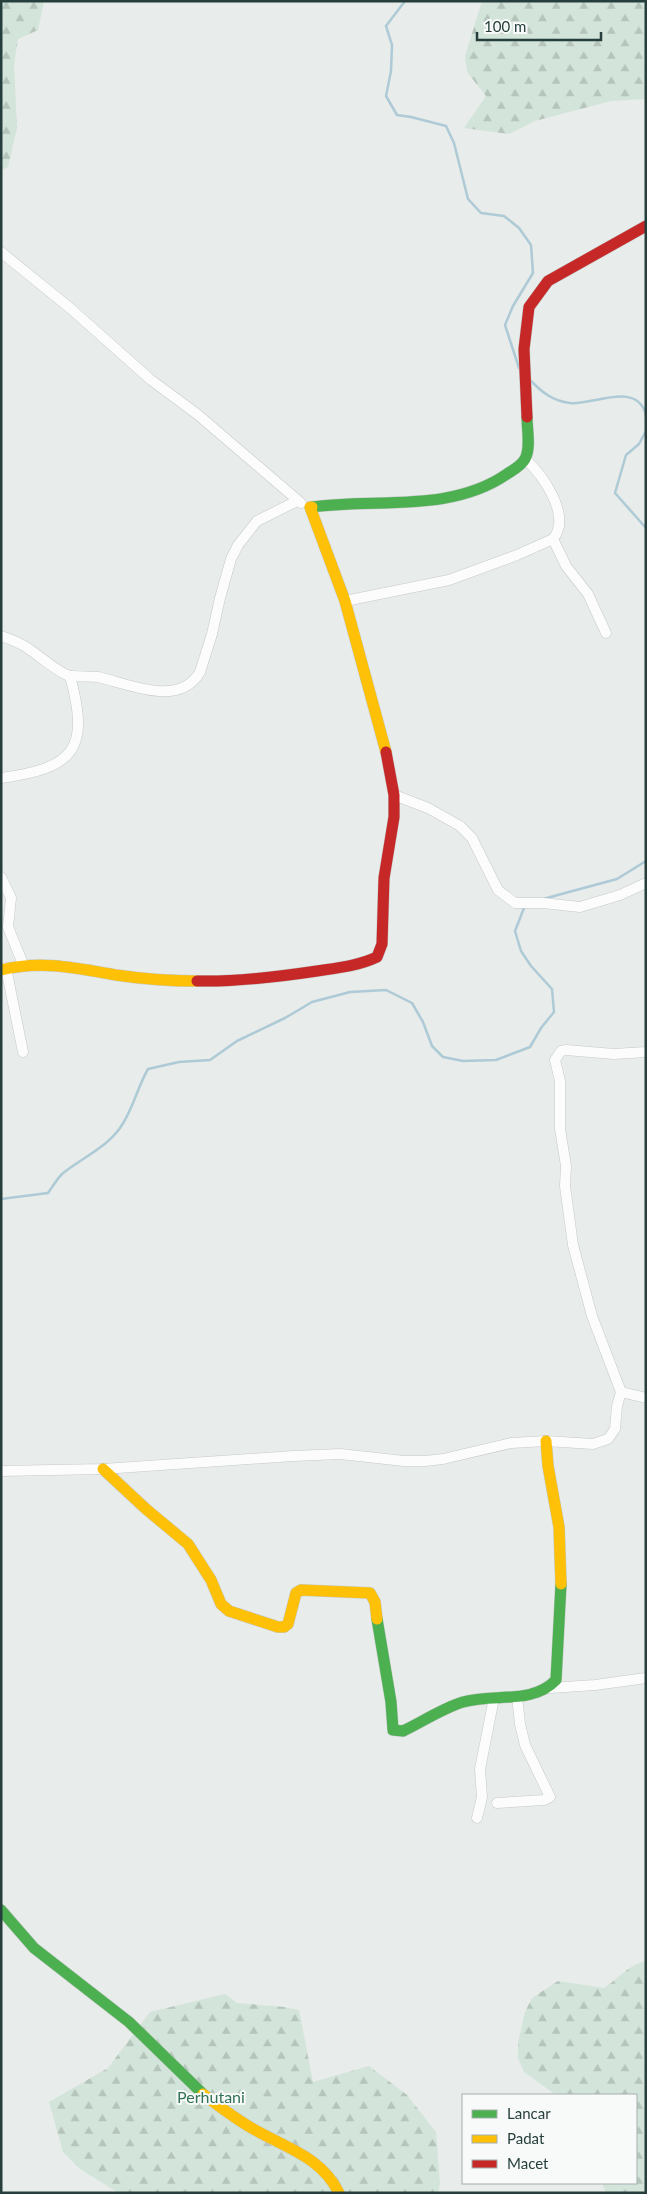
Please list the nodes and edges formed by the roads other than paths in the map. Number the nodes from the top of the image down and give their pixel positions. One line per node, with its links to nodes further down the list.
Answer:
1 (646, 226): 3 (street)
2 (1, 252): 4 (street)
3 (525, 460): 5 (street); 6 (street)
4 (297, 500): 5 (street); 10 (street)
5 (310, 507): 7 (street)
6 (552, 539): 7 (street); 8 (street)
7 (345, 601): 12 (street)
8 (606, 633)
9 (1, 636): 10 (street)
10 (70, 676): 11 (street)
11 (1, 778)
12 (394, 795): 14 (street); 15 (street)
13 (1, 877): 15 (street)
14 (646, 883)
15 (23, 964): 16 (street)
16 (4, 969): 17 (street)
17 (23, 1052)
18 (646, 1052): 19 (street)
19 (621, 1392): 20 (street); 21 (street)
20 (646, 1398)
21 (546, 1441): 22 (street); 25 (street)
22 (103, 1469): 23 (street); 27 (street)
23 (1, 1471)
24 (646, 1678): 25 (street)
25 (550, 1688): 26 (street)
26 (517, 1696): 27 (street); 28 (street)
27 (494, 1698): 29 (street)
28 (497, 1803)
29 (477, 1818)
30 (1, 1910): 31 (street)
31 (339, 2193)

